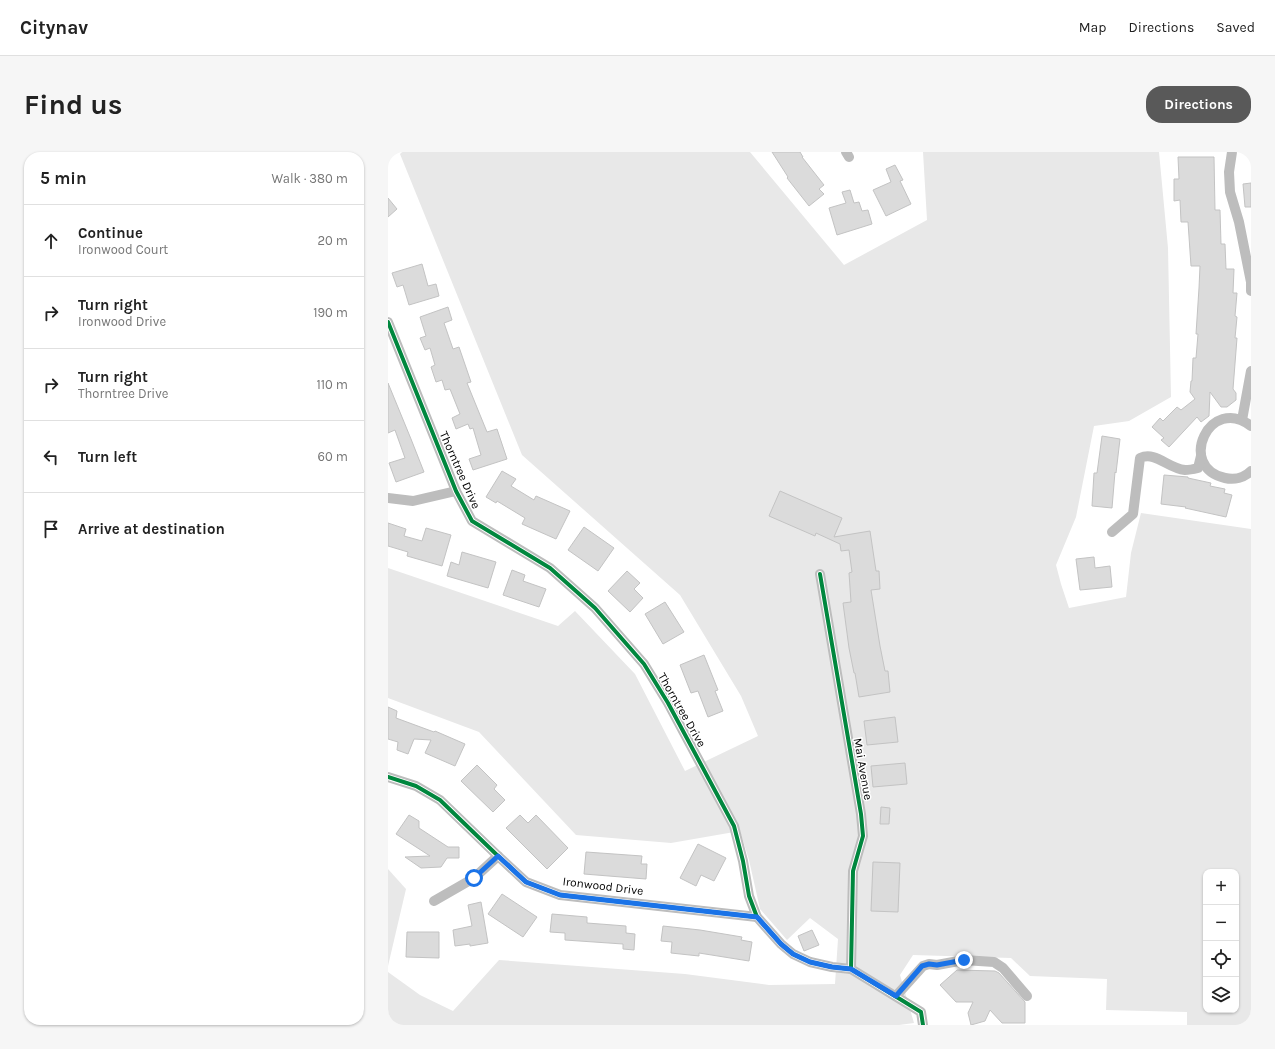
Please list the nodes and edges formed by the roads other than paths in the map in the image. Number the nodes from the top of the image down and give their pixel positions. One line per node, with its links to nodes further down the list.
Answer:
1 (1232, 152): 2 (street)
2 (1251, 291)
3 (388, 322): 9 (street, Thorntree Drive)
4 (1251, 371): 5 (street)
5 (1242, 420): 6 (street); 7 (street)
6 (1251, 426)
7 (1201, 456): 8 (street); 11 (street)
8 (1251, 471)
9 (456, 491): 10 (street); 16 (street, Thorntree Drive)
10 (388, 498)
11 (1112, 532)
12 (820, 574): 17 (street, Mai Avenue)
13 (388, 777): 14 (street, Ironwood Drive)
14 (498, 856): 15 (street); 16 (street, Ironwood Drive)
15 (434, 900)
16 (757, 917): 17 (street, Thorntree Drive)
17 (851, 969): 18 (street, Thorntree Drive)
18 (896, 996): 19 (street); 20 (street, Thorntree Drive)
19 (1027, 996)
20 (923, 1025)

